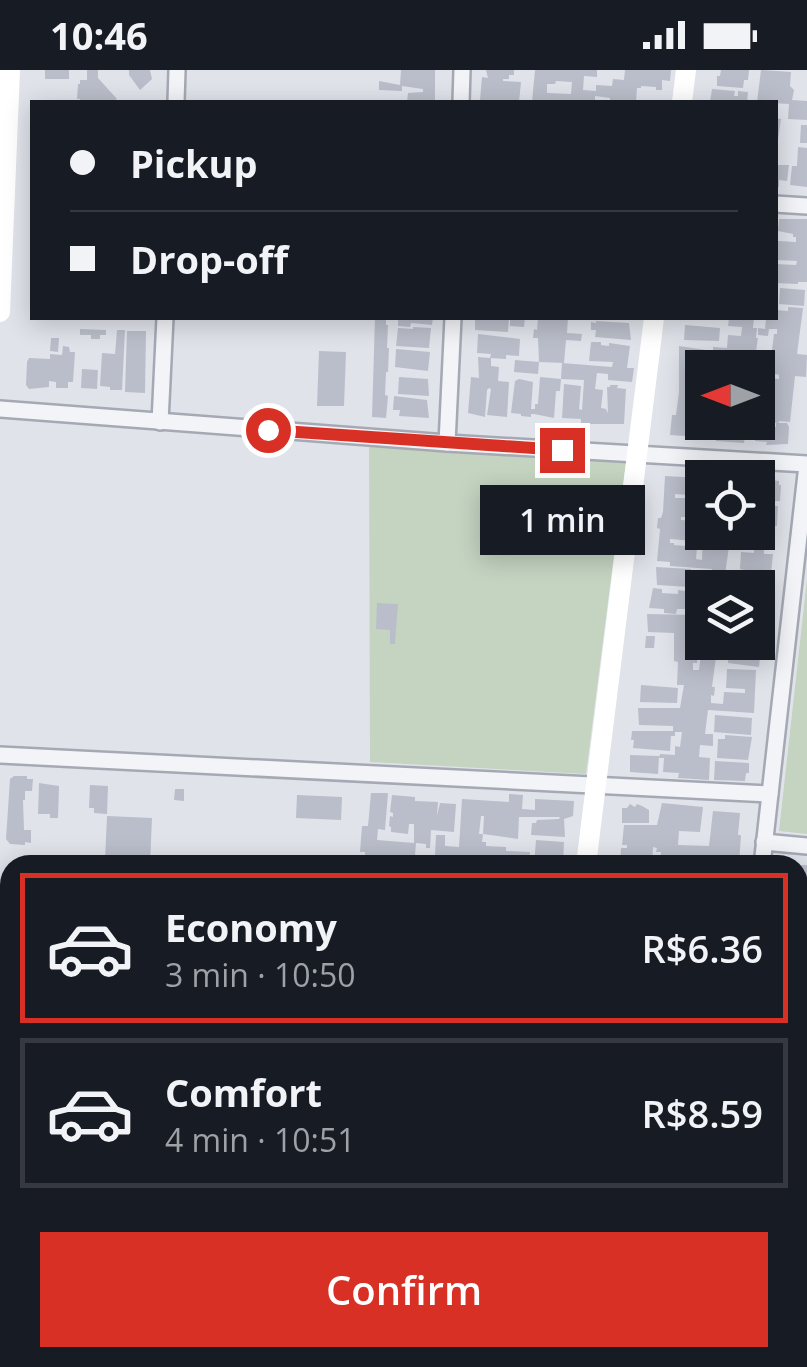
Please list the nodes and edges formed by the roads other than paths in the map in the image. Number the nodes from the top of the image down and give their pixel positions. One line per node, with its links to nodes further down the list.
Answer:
1 (10, 70): 8 (street)
2 (178, 70): 5 (street)
3 (462, 70): 6 (street)
4 (686, 70): 7 (street)
5 (176, 100)
6 (461, 100)
7 (682, 100)
8 (3, 153): 11 (street)
9 (778, 204): 10 (street)
10 (807, 206)
11 (0, 312)
12 (165, 320): 16 (street)
13 (453, 320): 17 (street)
14 (654, 320): 18 (street)
15 (0, 409): 16 (street)
16 (160, 422): 17 (street)
17 (447, 444): 18 (street)
18 (638, 454): 19 (street); 21 (street)
19 (807, 464): 22 (street)
20 (0, 755): 21 (street)
21 (597, 786): 22 (street); 25 (street)
22 (770, 794): 23 (street)
23 (764, 842): 24 (street); 26 (street)
24 (807, 846)
25 (587, 855)
26 (763, 855)

